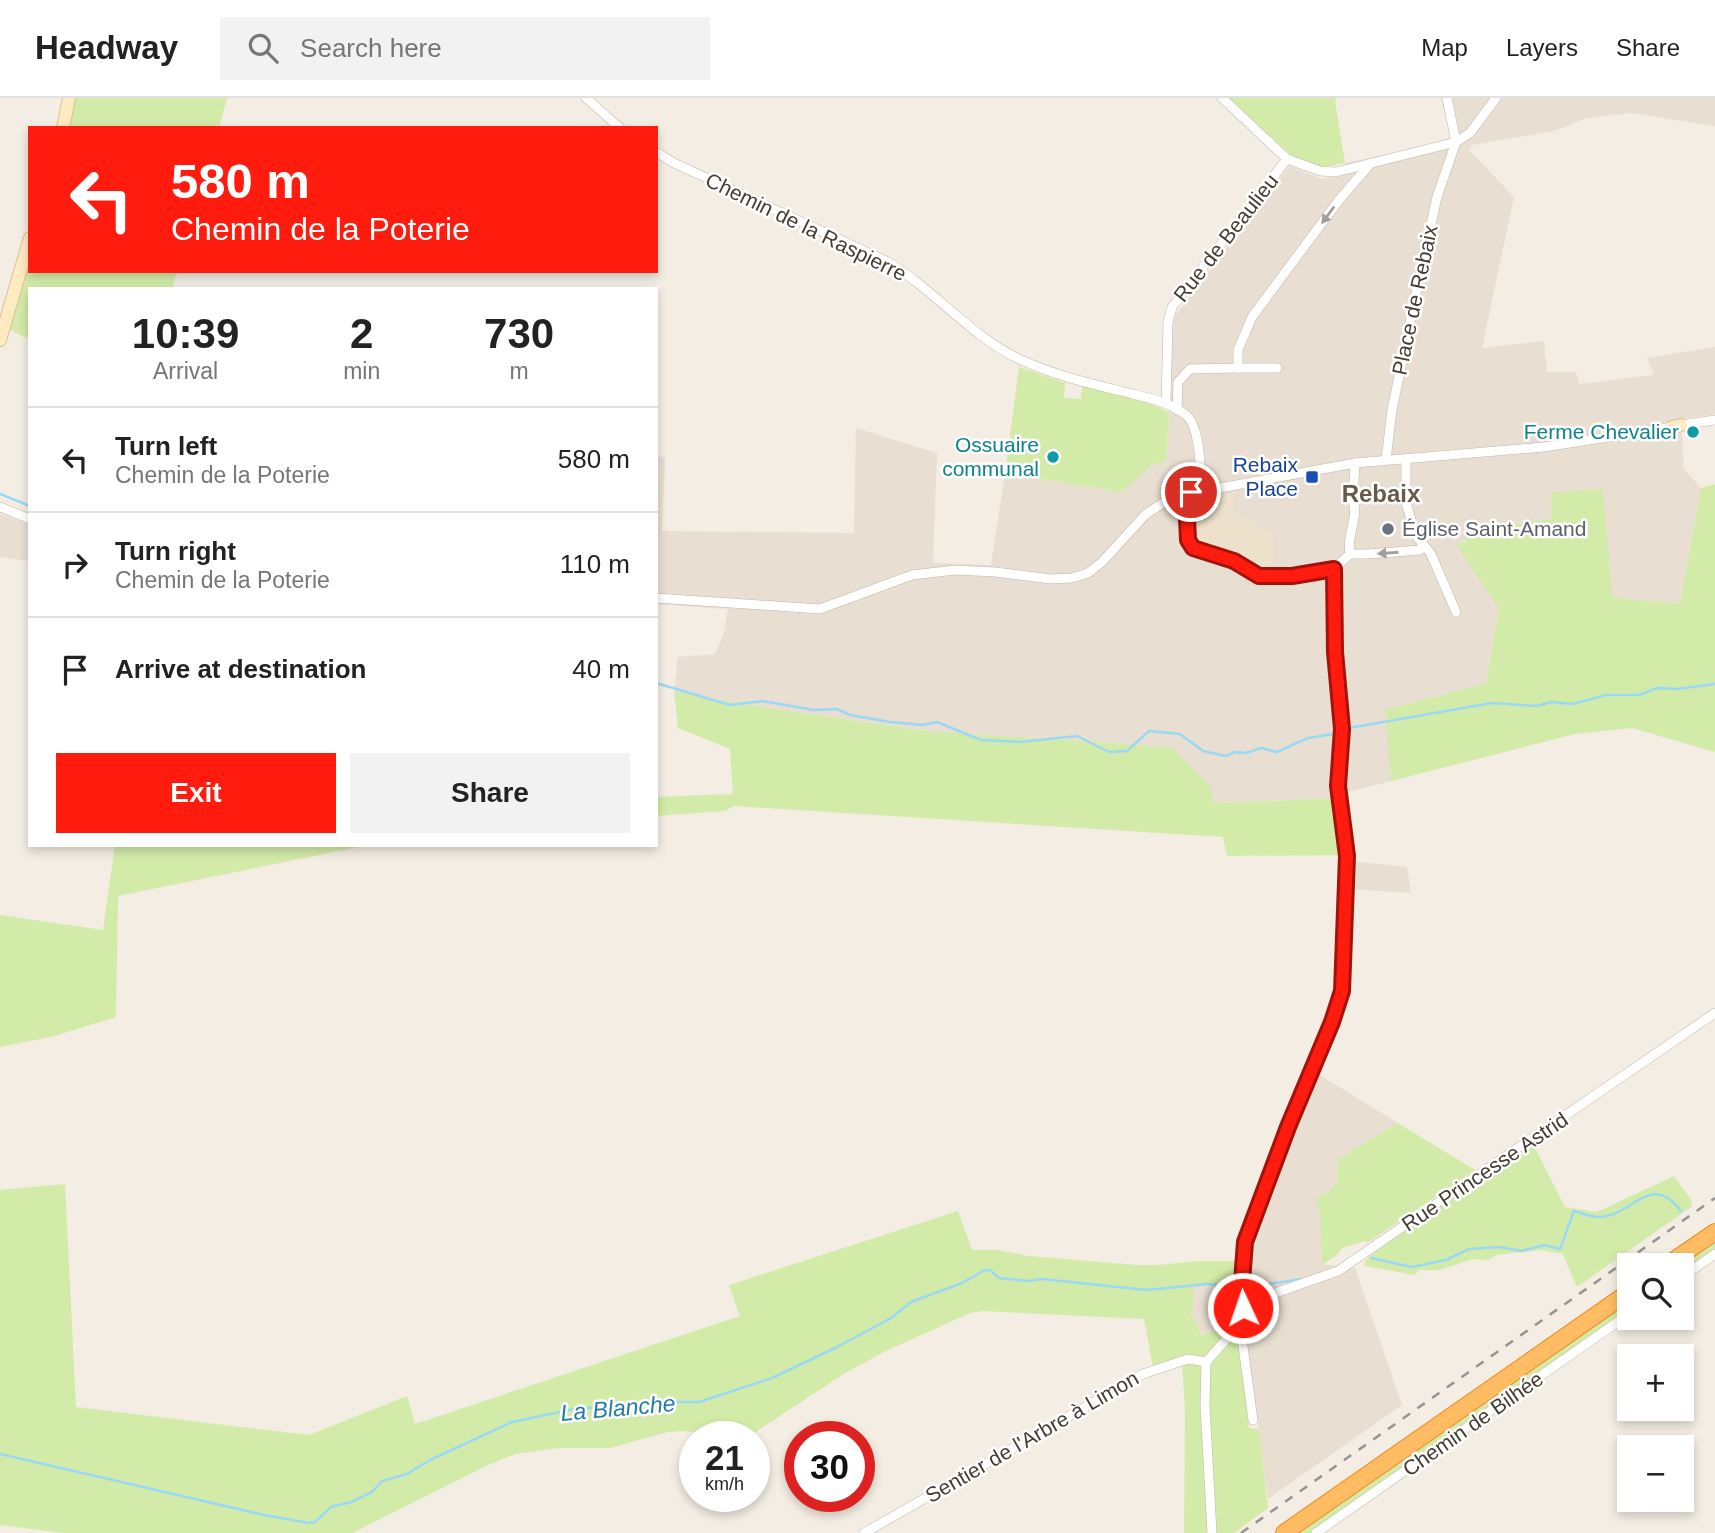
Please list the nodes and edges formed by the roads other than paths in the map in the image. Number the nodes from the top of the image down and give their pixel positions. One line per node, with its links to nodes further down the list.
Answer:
1 (69, 98): 6 (street)
2 (586, 98): 7 (street)
3 (1222, 98): 10 (street)
4 (1447, 98): 8 (street)
5 (1496, 98): 8 (street)
6 (63, 126)
7 (618, 126)
8 (1456, 142): 11 (street); 20 (street, Place de Rebaix)
9 (658, 153): 16 (street, Chemin de la Raspierre)
10 (1287, 159): 11 (street); 16 (street, Rue de Beaulieu)
11 (1371, 163): 14 (street, one-way to 14)
12 (28, 245): 13 (street)
13 (0, 340)
14 (1238, 368): 15 (street); 17 (street)
15 (1277, 368)
16 (1166, 403): 17 (street, Chemin de la Raspierre)
17 (1177, 410): 22 (street)
18 (1715, 420): 19 (street)
19 (1406, 458): 20 (street); 26 (street)
20 (1386, 460): 21 (street)
21 (1355, 463): 22 (street); 27 (street)
22 (1202, 491): 23 (street)
23 (1191, 492): 28 (street); 29 (street)
24 (0, 507): 25 (street)
25 (28, 518)
26 (1423, 544): 27 (street, one-way to 27); 30 (street)
27 (1350, 554): 28 (street)
28 (1334, 569): 37 (street)
29 (658, 598)
30 (1456, 612)
31 (1715, 1013): 37 (street, Rue Princesse Astrid)
32 (1715, 1232): 33 (highway)
33 (1684, 1253)
34 (1715, 1254): 35 (street)
35 (1694, 1269)
36 (1617, 1300): 44 (highway)
37 (1243, 1308): 39 (street)
38 (1617, 1322): 45 (street, Chemin de Bilhée)
39 (1240, 1324): 40 (street); 41 (street)
40 (1206, 1362): 42 (street); 43 (street, Sentier de l'Arbre à Limon)
41 (1254, 1420)
42 (1212, 1529)
43 (864, 1533)
44 (1284, 1533)
45 (1316, 1533)

